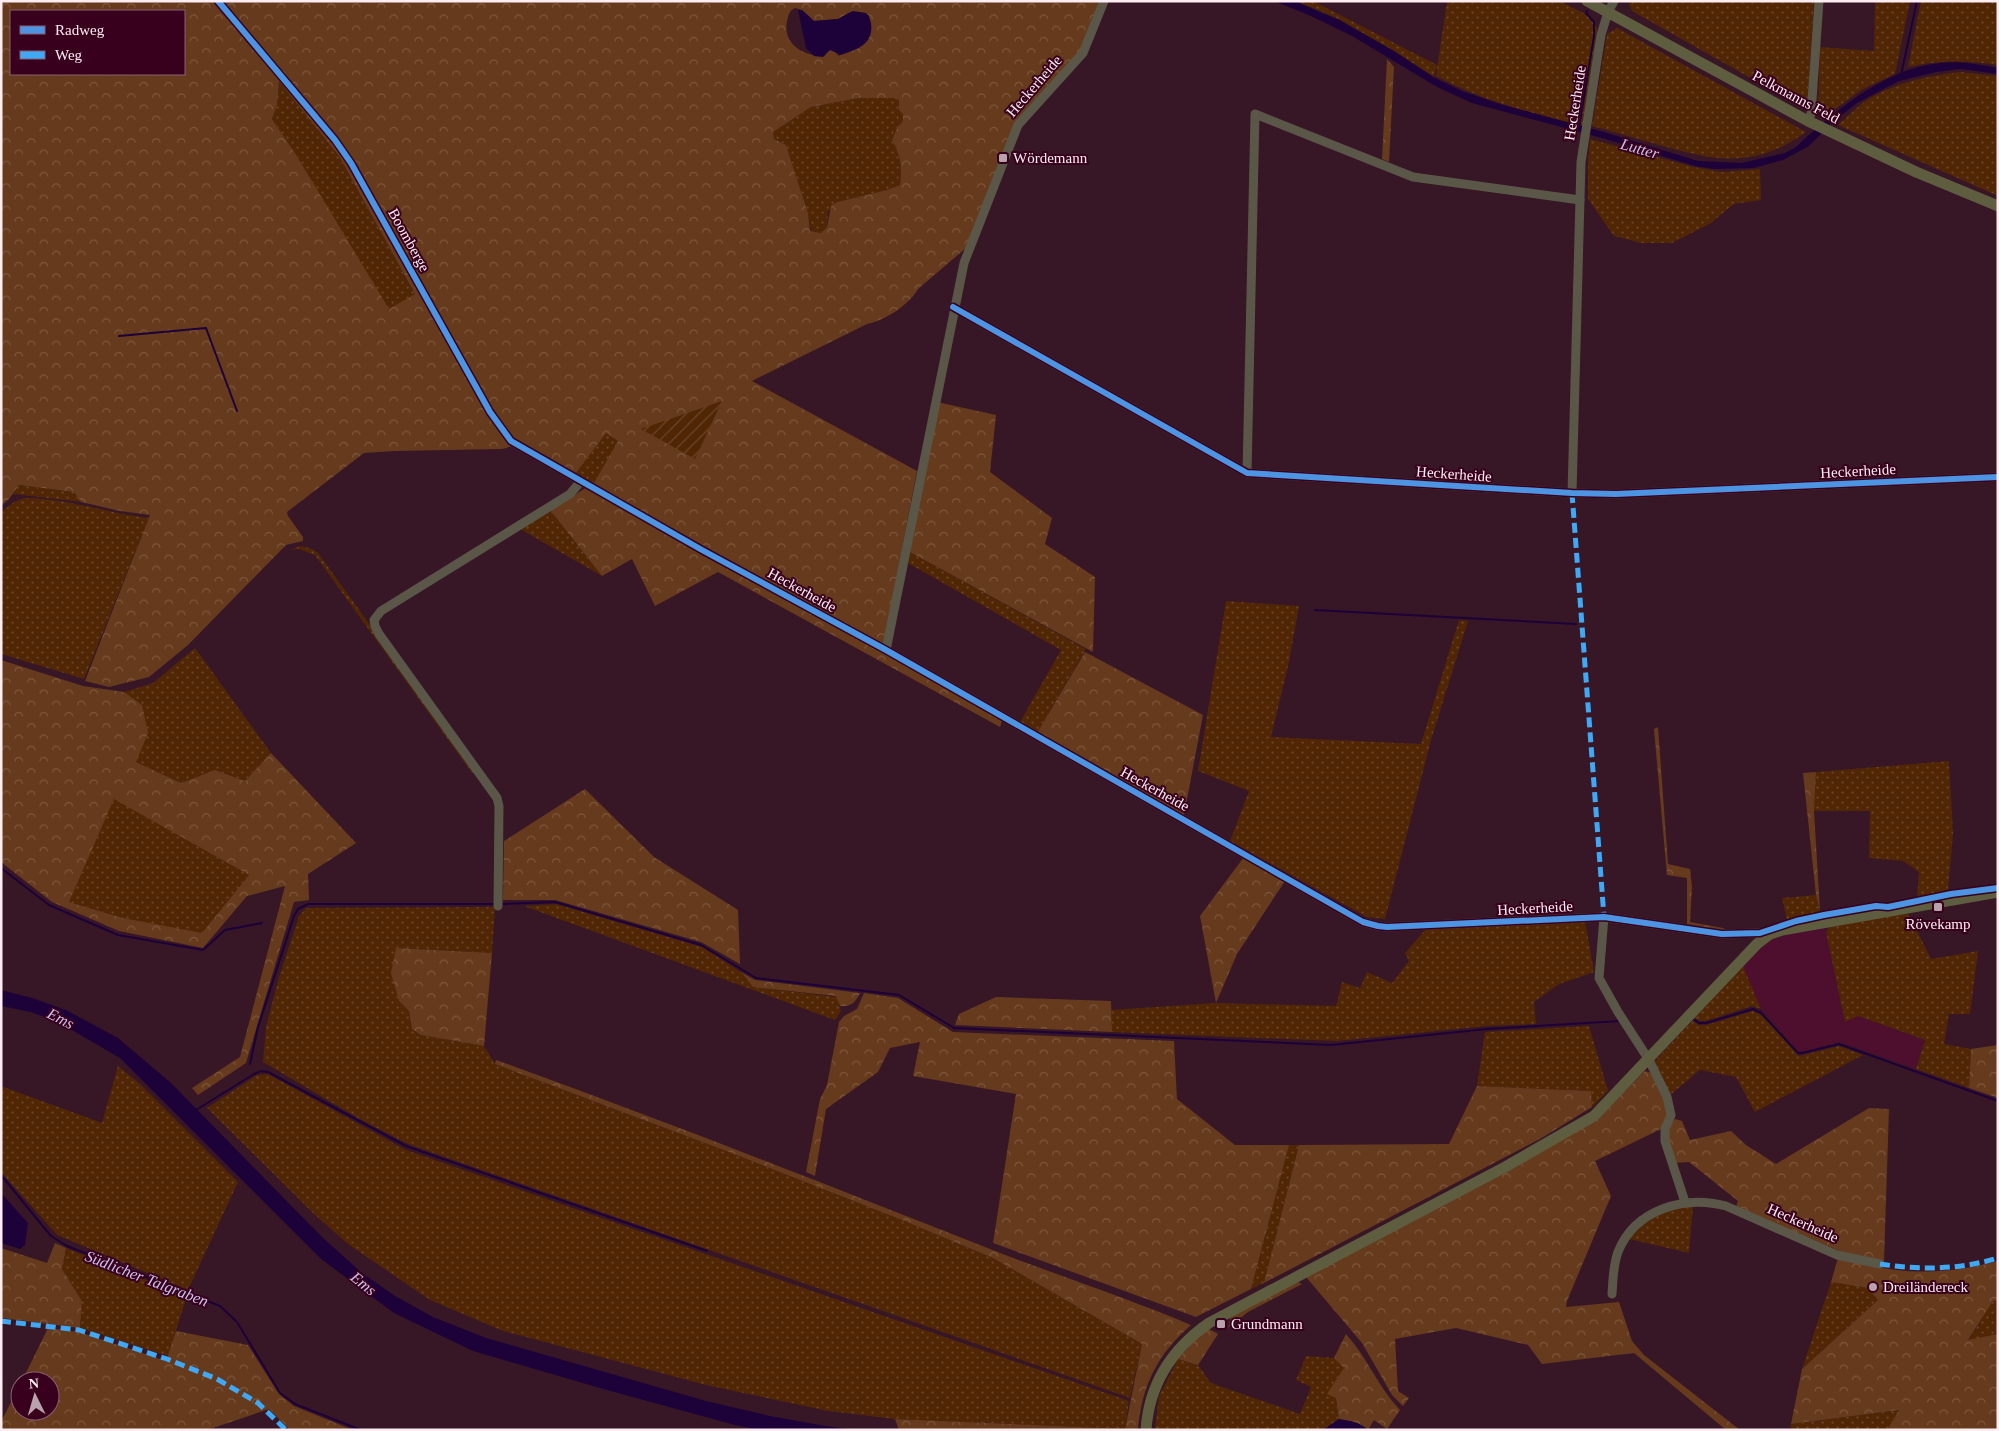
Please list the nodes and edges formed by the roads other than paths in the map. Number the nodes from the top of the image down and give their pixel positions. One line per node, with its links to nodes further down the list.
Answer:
1 (218, 1): 13 (street, Boomberge)
2 (1104, 1): 10 (street, Heckerheide)
3 (1587, 1): 6 (main road, Pelkmanns Feld)
4 (1614, 1): 6 (street, Heckerheide)
5 (1819, 1): 7 (street)
6 (1608, 12): 7 (main road, Pelkmanns Feld); 8 (street, Heckerheide)
7 (1811, 123): 9 (main road, Pelkmanns Feld)
8 (1580, 200): 11 (street); 14 (street, Heckerheide)
9 (1998, 206)
10 (953, 307): 11 (street, Heckerheide); 15 (street, Heckerheide)
11 (1247, 473): 14 (street, Heckerheide)
12 (1998, 477): 14 (street, Heckerheide)
13 (580, 481): 15 (street, Heckerheide); 17 (street)
14 (1572, 493)
15 (886, 650): 18 (street, Heckerheide)
16 (1998, 892): 19 (main road, Heckerheide)
17 (498, 906)
18 (1604, 917): 19 (street, Heckerheide); 20 (street)
19 (1765, 937): 20 (main road, Heckerheide)
20 (1649, 1060): 21 (street); 24 (main road, Heckerheide)
21 (1685, 1202): 22 (street, Heckerheide); 23 (street, Heckerheide)
22 (1880, 1264)
23 (1612, 1294)
24 (1146, 1430)

